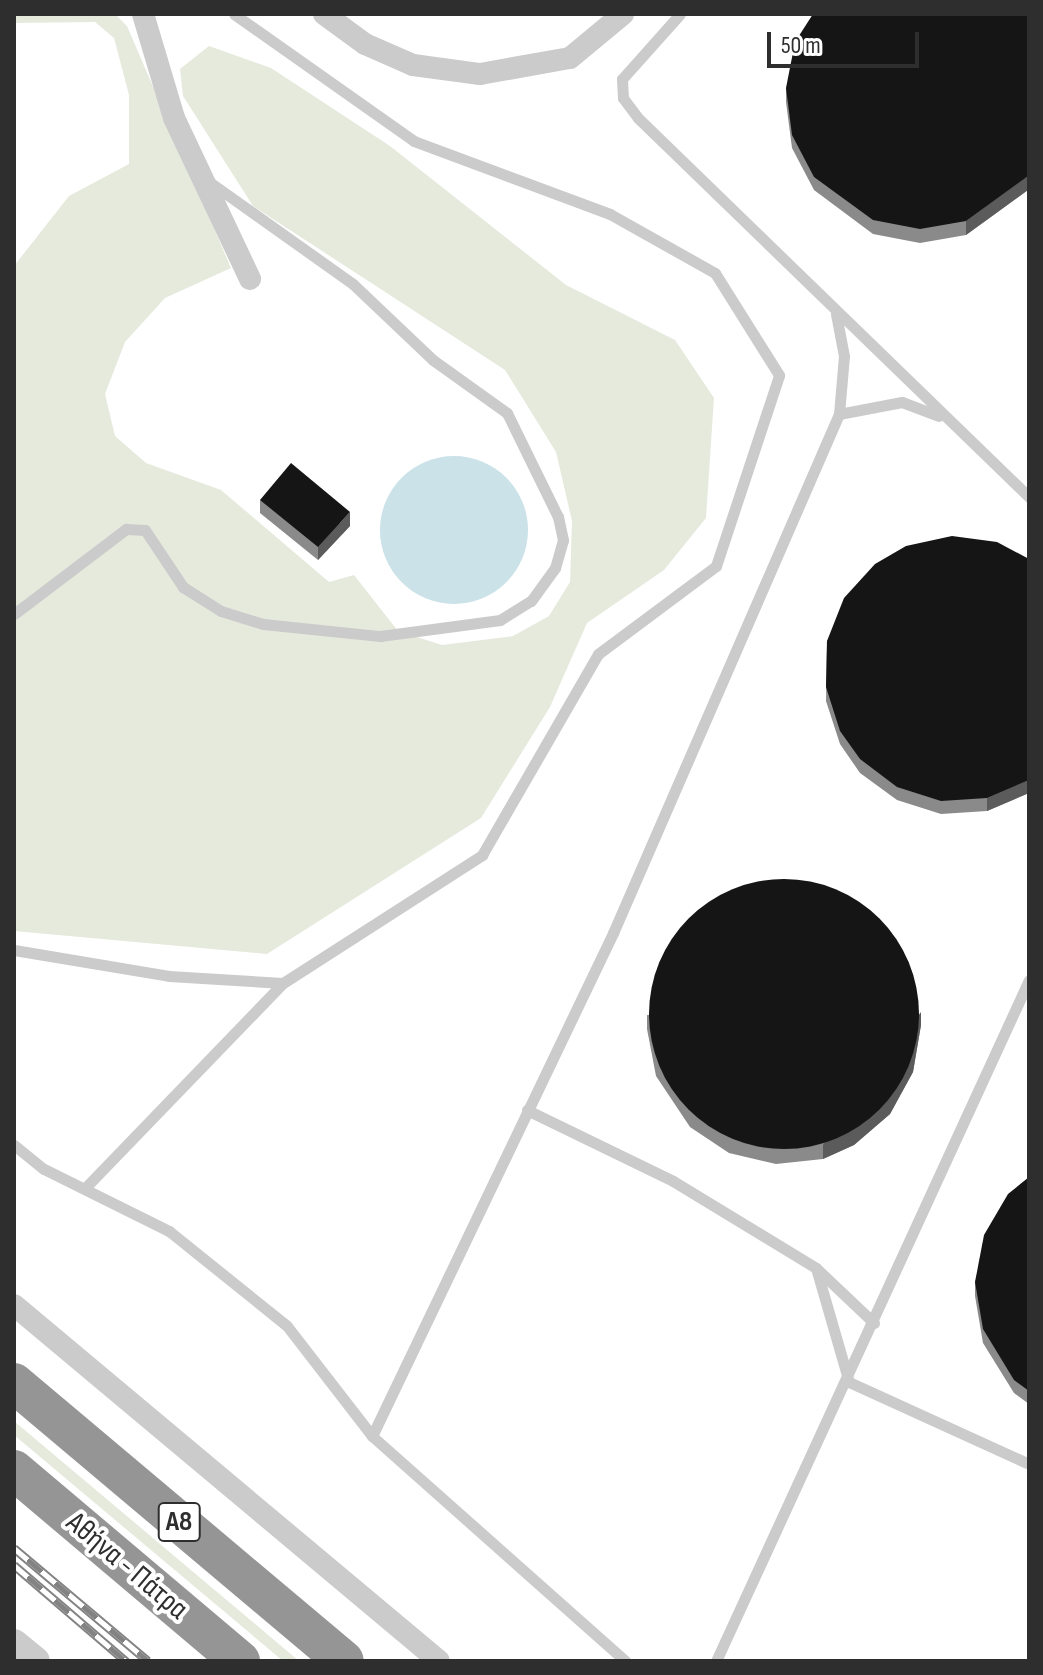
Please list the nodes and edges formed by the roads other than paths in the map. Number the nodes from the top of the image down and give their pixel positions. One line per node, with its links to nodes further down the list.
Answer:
1 (143, 14): 6 (street)
2 (234, 14): 15 (lane)
3 (324, 14): 4 (street)
4 (623, 14)
5 (680, 14): 8 (lane)
6 (201, 176): 7 (street); 12 (lane)
7 (250, 279)
8 (836, 314): 9 (lane); 10 (lane)
9 (839, 414): 10 (lane); 16 (lane)
10 (949, 421): 11 (lane)
11 (1029, 497)
12 (14, 614)
13 (14, 950): 15 (lane)
14 (1029, 980): 21 (lane)
15 (283, 983): 18 (lane)
16 (527, 1110): 19 (lane); 24 (lane)
17 (14, 1145): 18 (lane)
18 (85, 1188): 24 (lane)
19 (816, 1268): 21 (lane); 22 (lane)
20 (14, 1305): 31 (street)
21 (874, 1323): 22 (lane)
22 (849, 1382): 25 (lane); 33 (lane)
23 (14, 1383): 30 (highway, Α8)
24 (372, 1436): 32 (lane)
25 (1029, 1464)
26 (14, 1470): 29 (highway, Αθήνα - Πάτρα / Α8)
27 (14, 1643): 28 (street)
28 (36, 1661)
29 (240, 1661)
30 (344, 1661)
31 (439, 1661)
32 (625, 1661)
33 (716, 1661)

